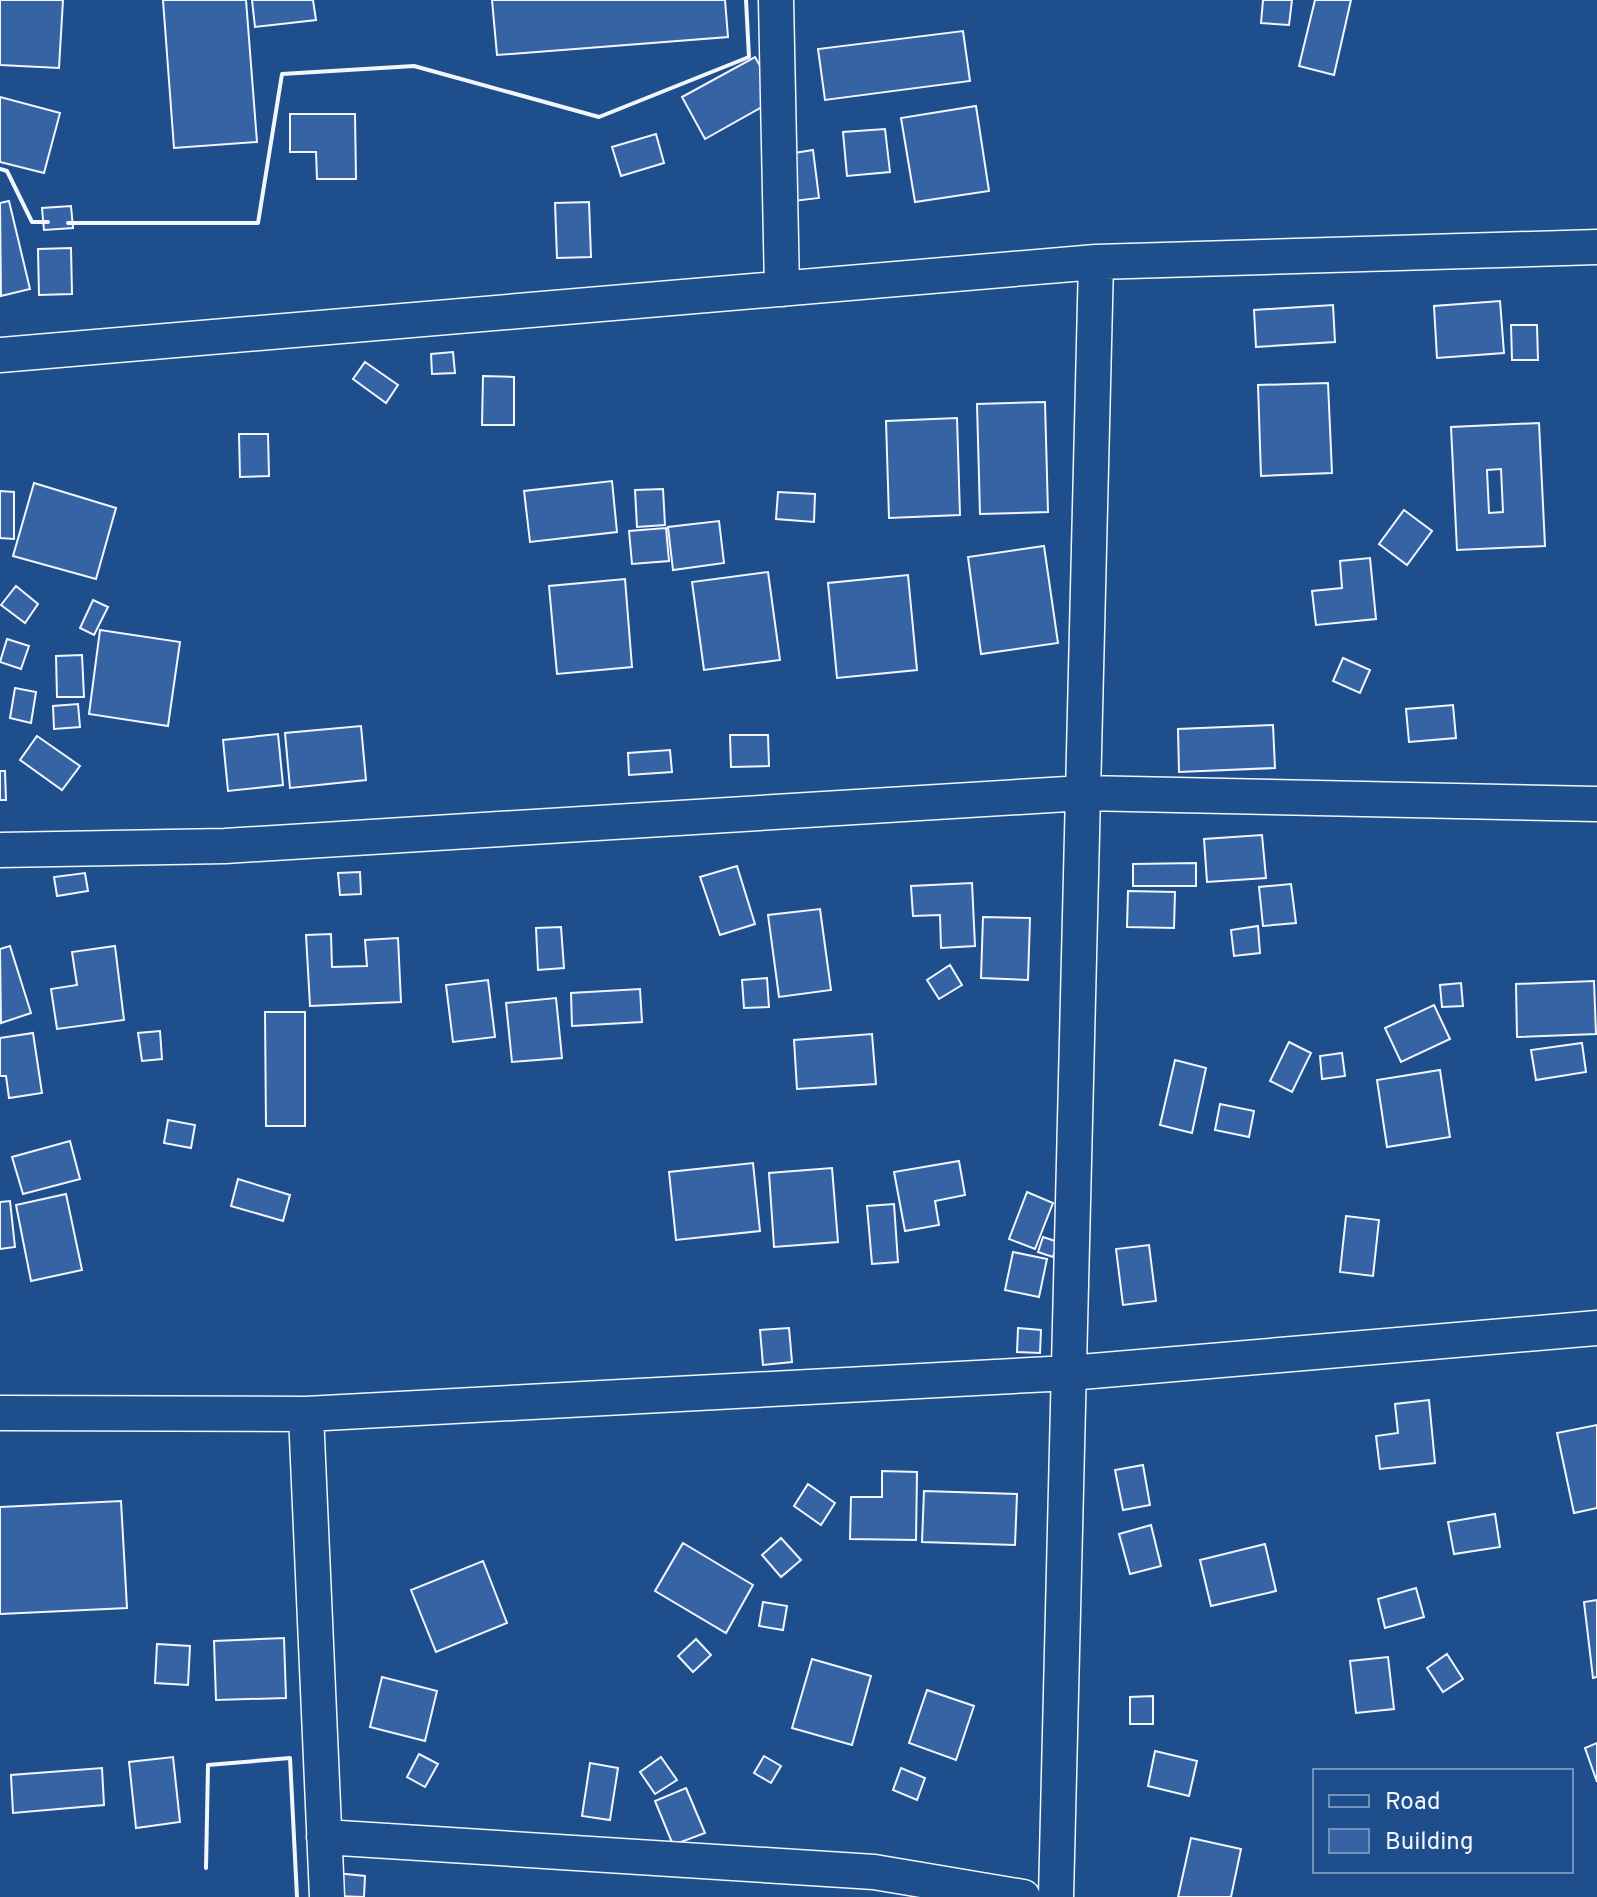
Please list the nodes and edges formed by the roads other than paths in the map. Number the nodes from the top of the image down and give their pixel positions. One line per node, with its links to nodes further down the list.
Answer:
1 (776, 0): 4 (street)
2 (1597, 247): 3 (street)
3 (1096, 262): 4 (street); 6 (street)
4 (782, 289): 5 (street)
5 (0, 355)
6 (1083, 793): 7 (street); 8 (street); 10 (street)
7 (1597, 804)
8 (0, 850)
9 (1597, 1328): 10 (street)
10 (1069, 1373): 12 (street); 16 (street)
11 (0, 1413): 12 (street)
12 (306, 1414): 13 (street)
13 (324, 1837): 14 (street); 15 (street)
14 (327, 1897)
15 (1023, 1897)
16 (1056, 1897)

